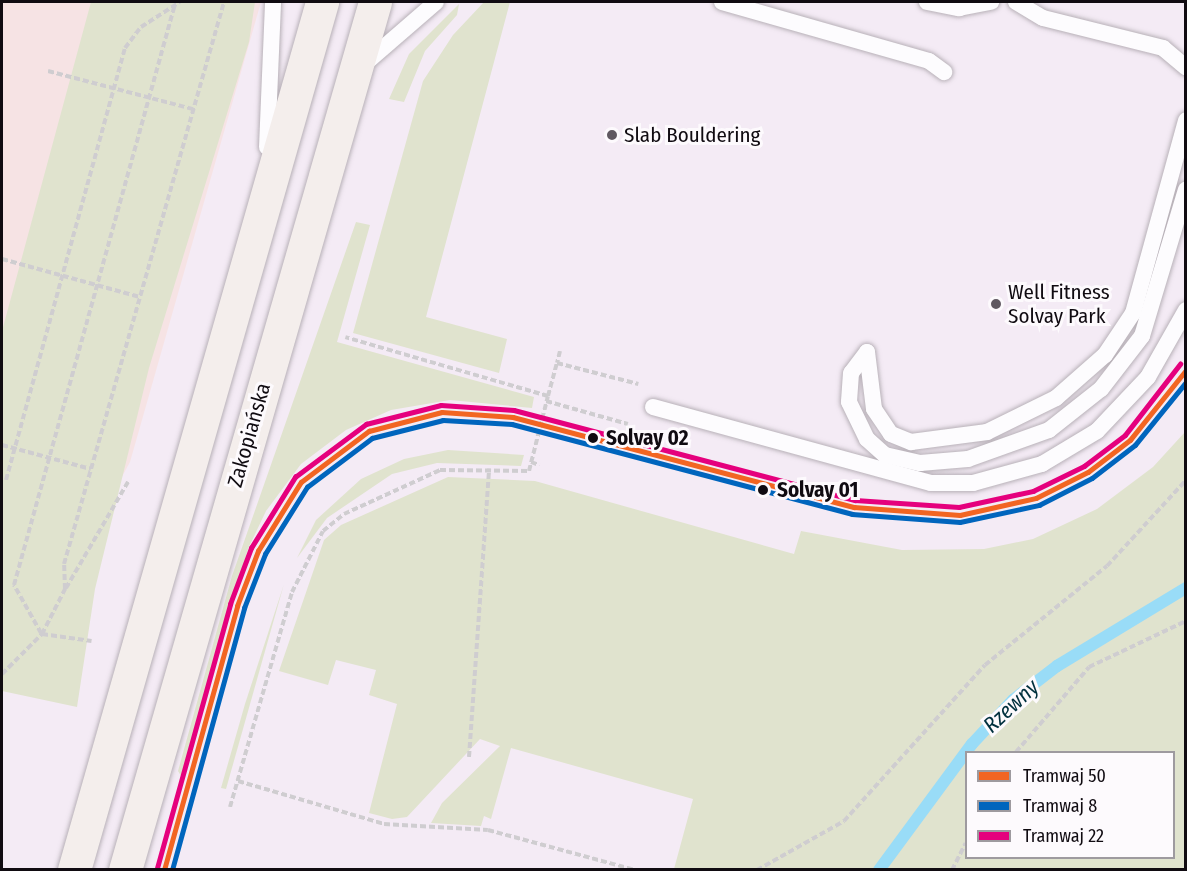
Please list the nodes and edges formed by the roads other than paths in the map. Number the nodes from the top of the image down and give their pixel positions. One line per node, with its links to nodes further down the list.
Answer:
1 (273, 2): 14 (lane)
2 (322, 2): 14 (main road)
3 (375, 2): 11 (main road, Zakopiańska)
4 (436, 2): 11 (lane)
5 (722, 2): 10 (lane)
6 (927, 2): 7 (lane)
7 (991, 2)
8 (1017, 2): 9 (lane)
9 (1184, 65)
10 (944, 72)
11 (354, 74): 18 (main road, Zakopiańska)
12 (1183, 127): 13 (lane)
13 (1185, 189)
14 (262, 203): 17 (main road)
15 (1185, 310): 16 (lane)
16 (653, 407)
17 (74, 870)
18 (125, 870)

